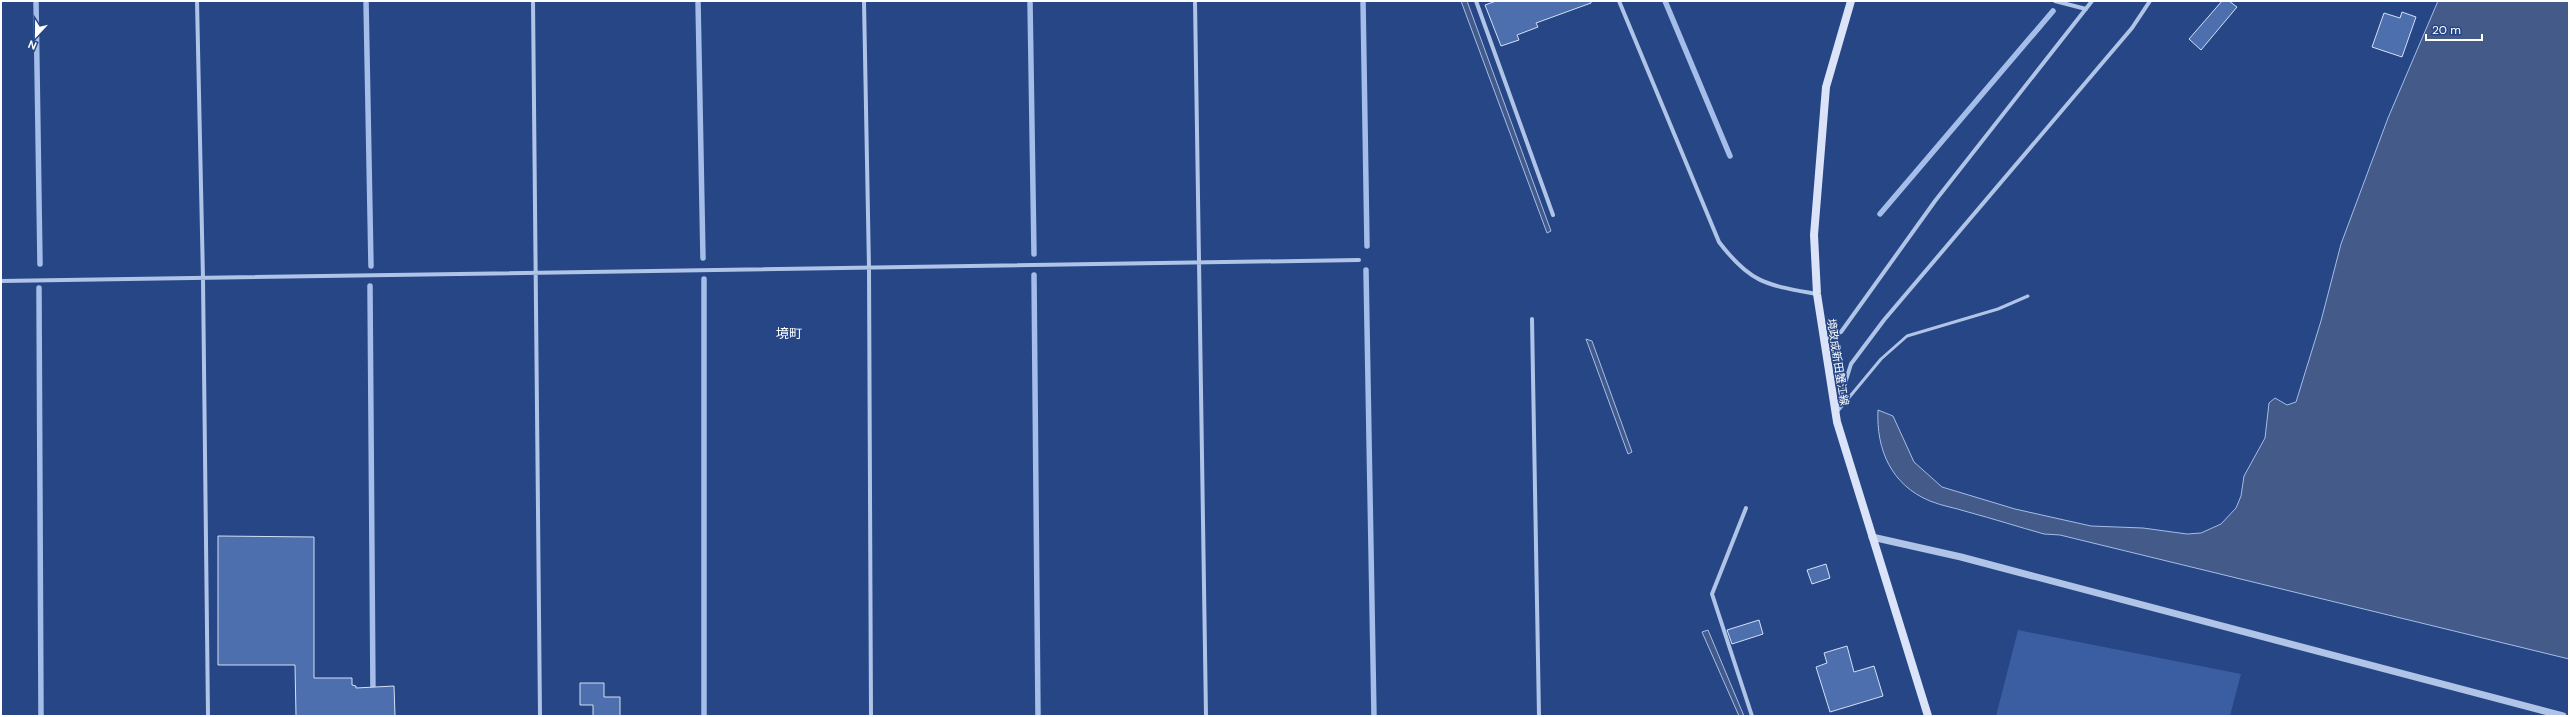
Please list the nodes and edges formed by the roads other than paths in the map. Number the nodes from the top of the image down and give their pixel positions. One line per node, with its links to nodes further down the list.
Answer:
1 (197, 1): 17 (street)
2 (533, 1): 16 (street)
3 (864, 1): 15 (street)
4 (1195, 1): 14 (street)
5 (1476, 1): 12 (street)
6 (1619, 1): 19 (street)
7 (1851, 1): 19 (main road, 境政成新田蟹江線)
8 (2055, 1): 11 (street)
9 (2092, 1): 11 (street)
10 (2150, 1): 23 (street)
11 (2086, 9): 22 (street)
12 (1553, 215)
13 (1359, 260): 14 (street)
14 (1199, 262): 15 (street); 29 (street)
15 (869, 268): 16 (street); 28 (street)
16 (536, 273): 17 (street); 27 (street)
17 (203, 279): 18 (street); 26 (street)
18 (1, 281)
19 (1817, 294): 22 (main road, 境政成新田蟹江線)
20 (2028, 296): 23 (lane)
21 (1532, 319): 30 (street)
22 (1823, 341): 23 (main road, 境政成新田蟹江線)
23 (1836, 413): 25 (main road, 境政成新田蟹江線)
24 (1746, 508): 31 (street)
25 (1872, 537): 32 (main road, 境政成新田蟹江線); 33 (street)
26 (208, 716)
27 (540, 716)
28 (870, 716)
29 (1206, 716)
30 (1539, 716)
31 (1752, 716)
32 (1928, 716)
33 (2563, 716)

